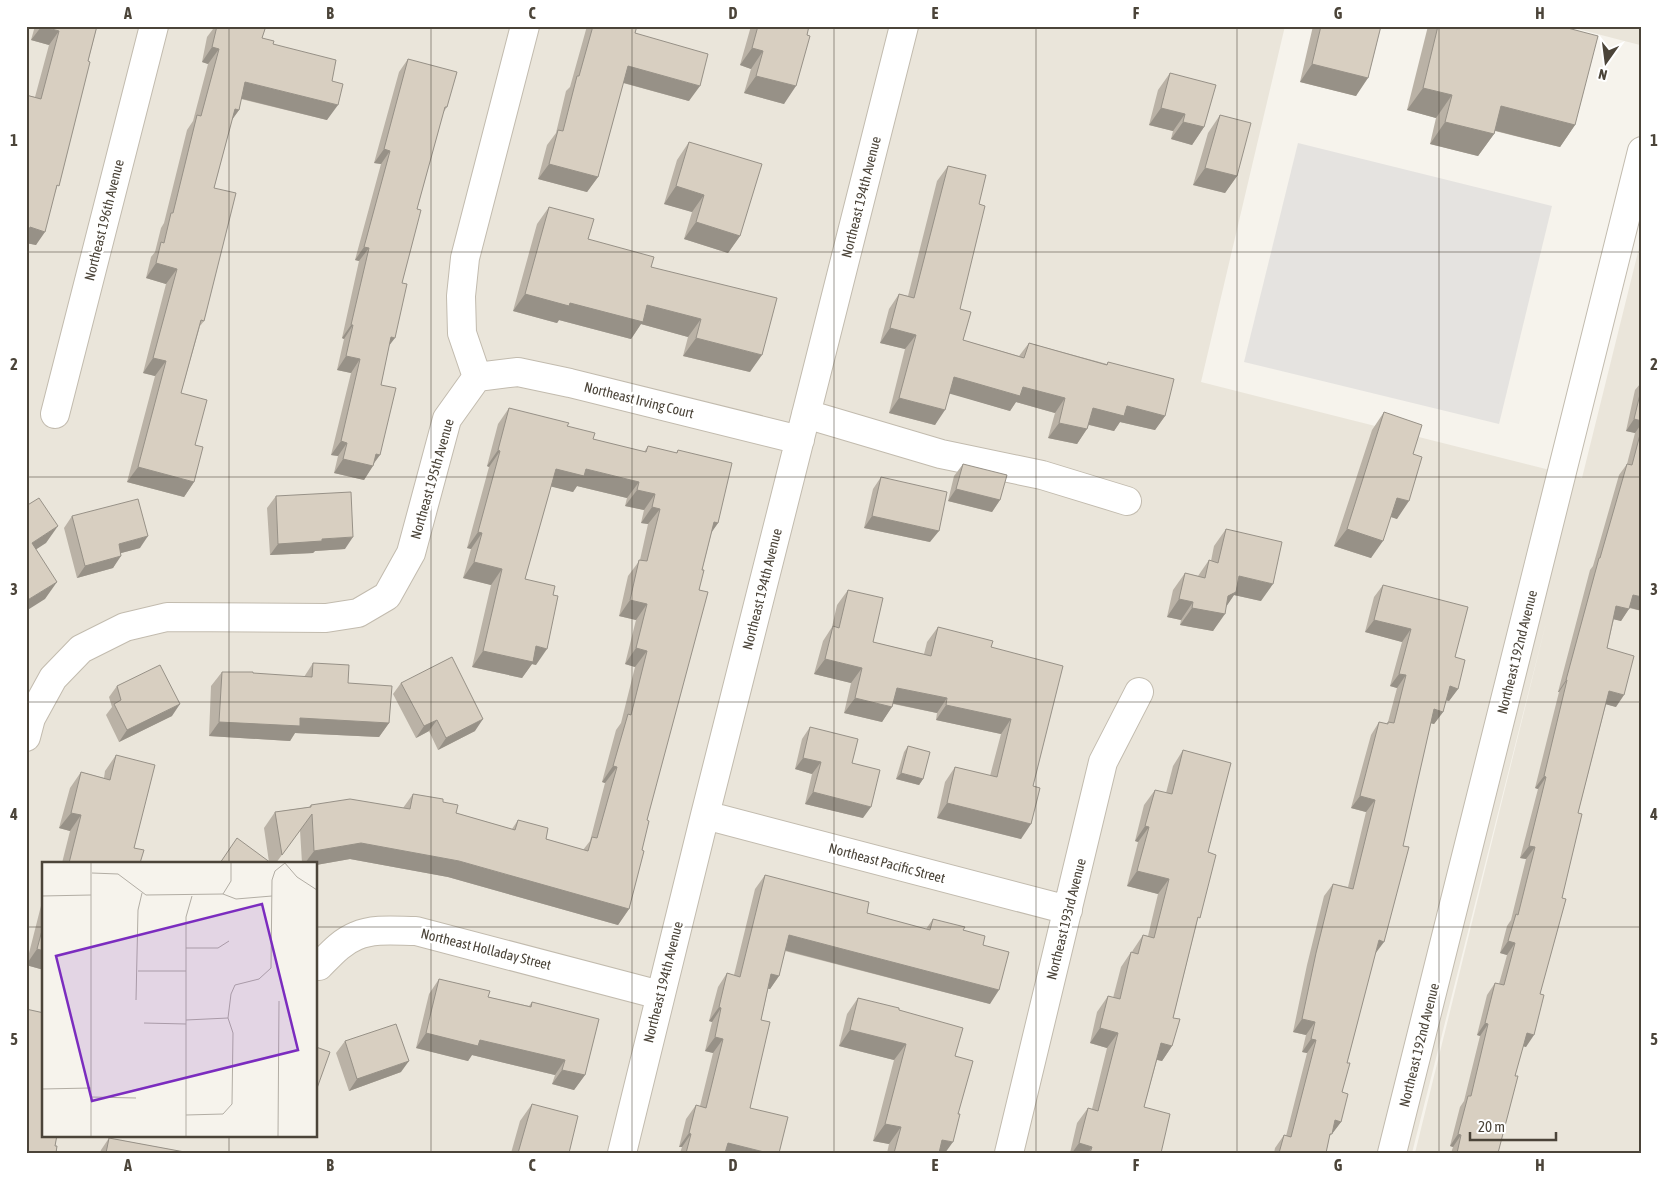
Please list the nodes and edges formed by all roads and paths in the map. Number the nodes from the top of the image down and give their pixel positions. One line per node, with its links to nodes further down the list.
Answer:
1 (154, 26): 6 (street, Northeast 196th Avenue)
2 (525, 26): 5 (street)
3 (904, 26): 7 (street, Northeast 194th Avenue)
4 (1642, 151): 18 (street, Northeast 192nd Avenue)
5 (477, 377): 8 (street, Northeast Irving Court); 11 (street, Northeast 195th Avenue)
6 (55, 414)
7 (806, 414): 8 (street, Northeast 194th Avenue); 9 (street)
8 (800, 440): 12 (street, Northeast 194th Avenue)
9 (1127, 501)
10 (1139, 692): 13 (street, Northeast 193rd Avenue)
11 (26, 737)
12 (705, 815): 13 (street, Northeast Pacific Street); 15 (street, Northeast 194th Avenue)
13 (1068, 910): 17 (street, Northeast 193rd Avenue)
14 (319, 966): 15 (street, Northeast Holladay Street)
15 (660, 995): 16 (street, Northeast 194th Avenue)
16 (622, 1153)
17 (1009, 1153)
18 (1392, 1153)

